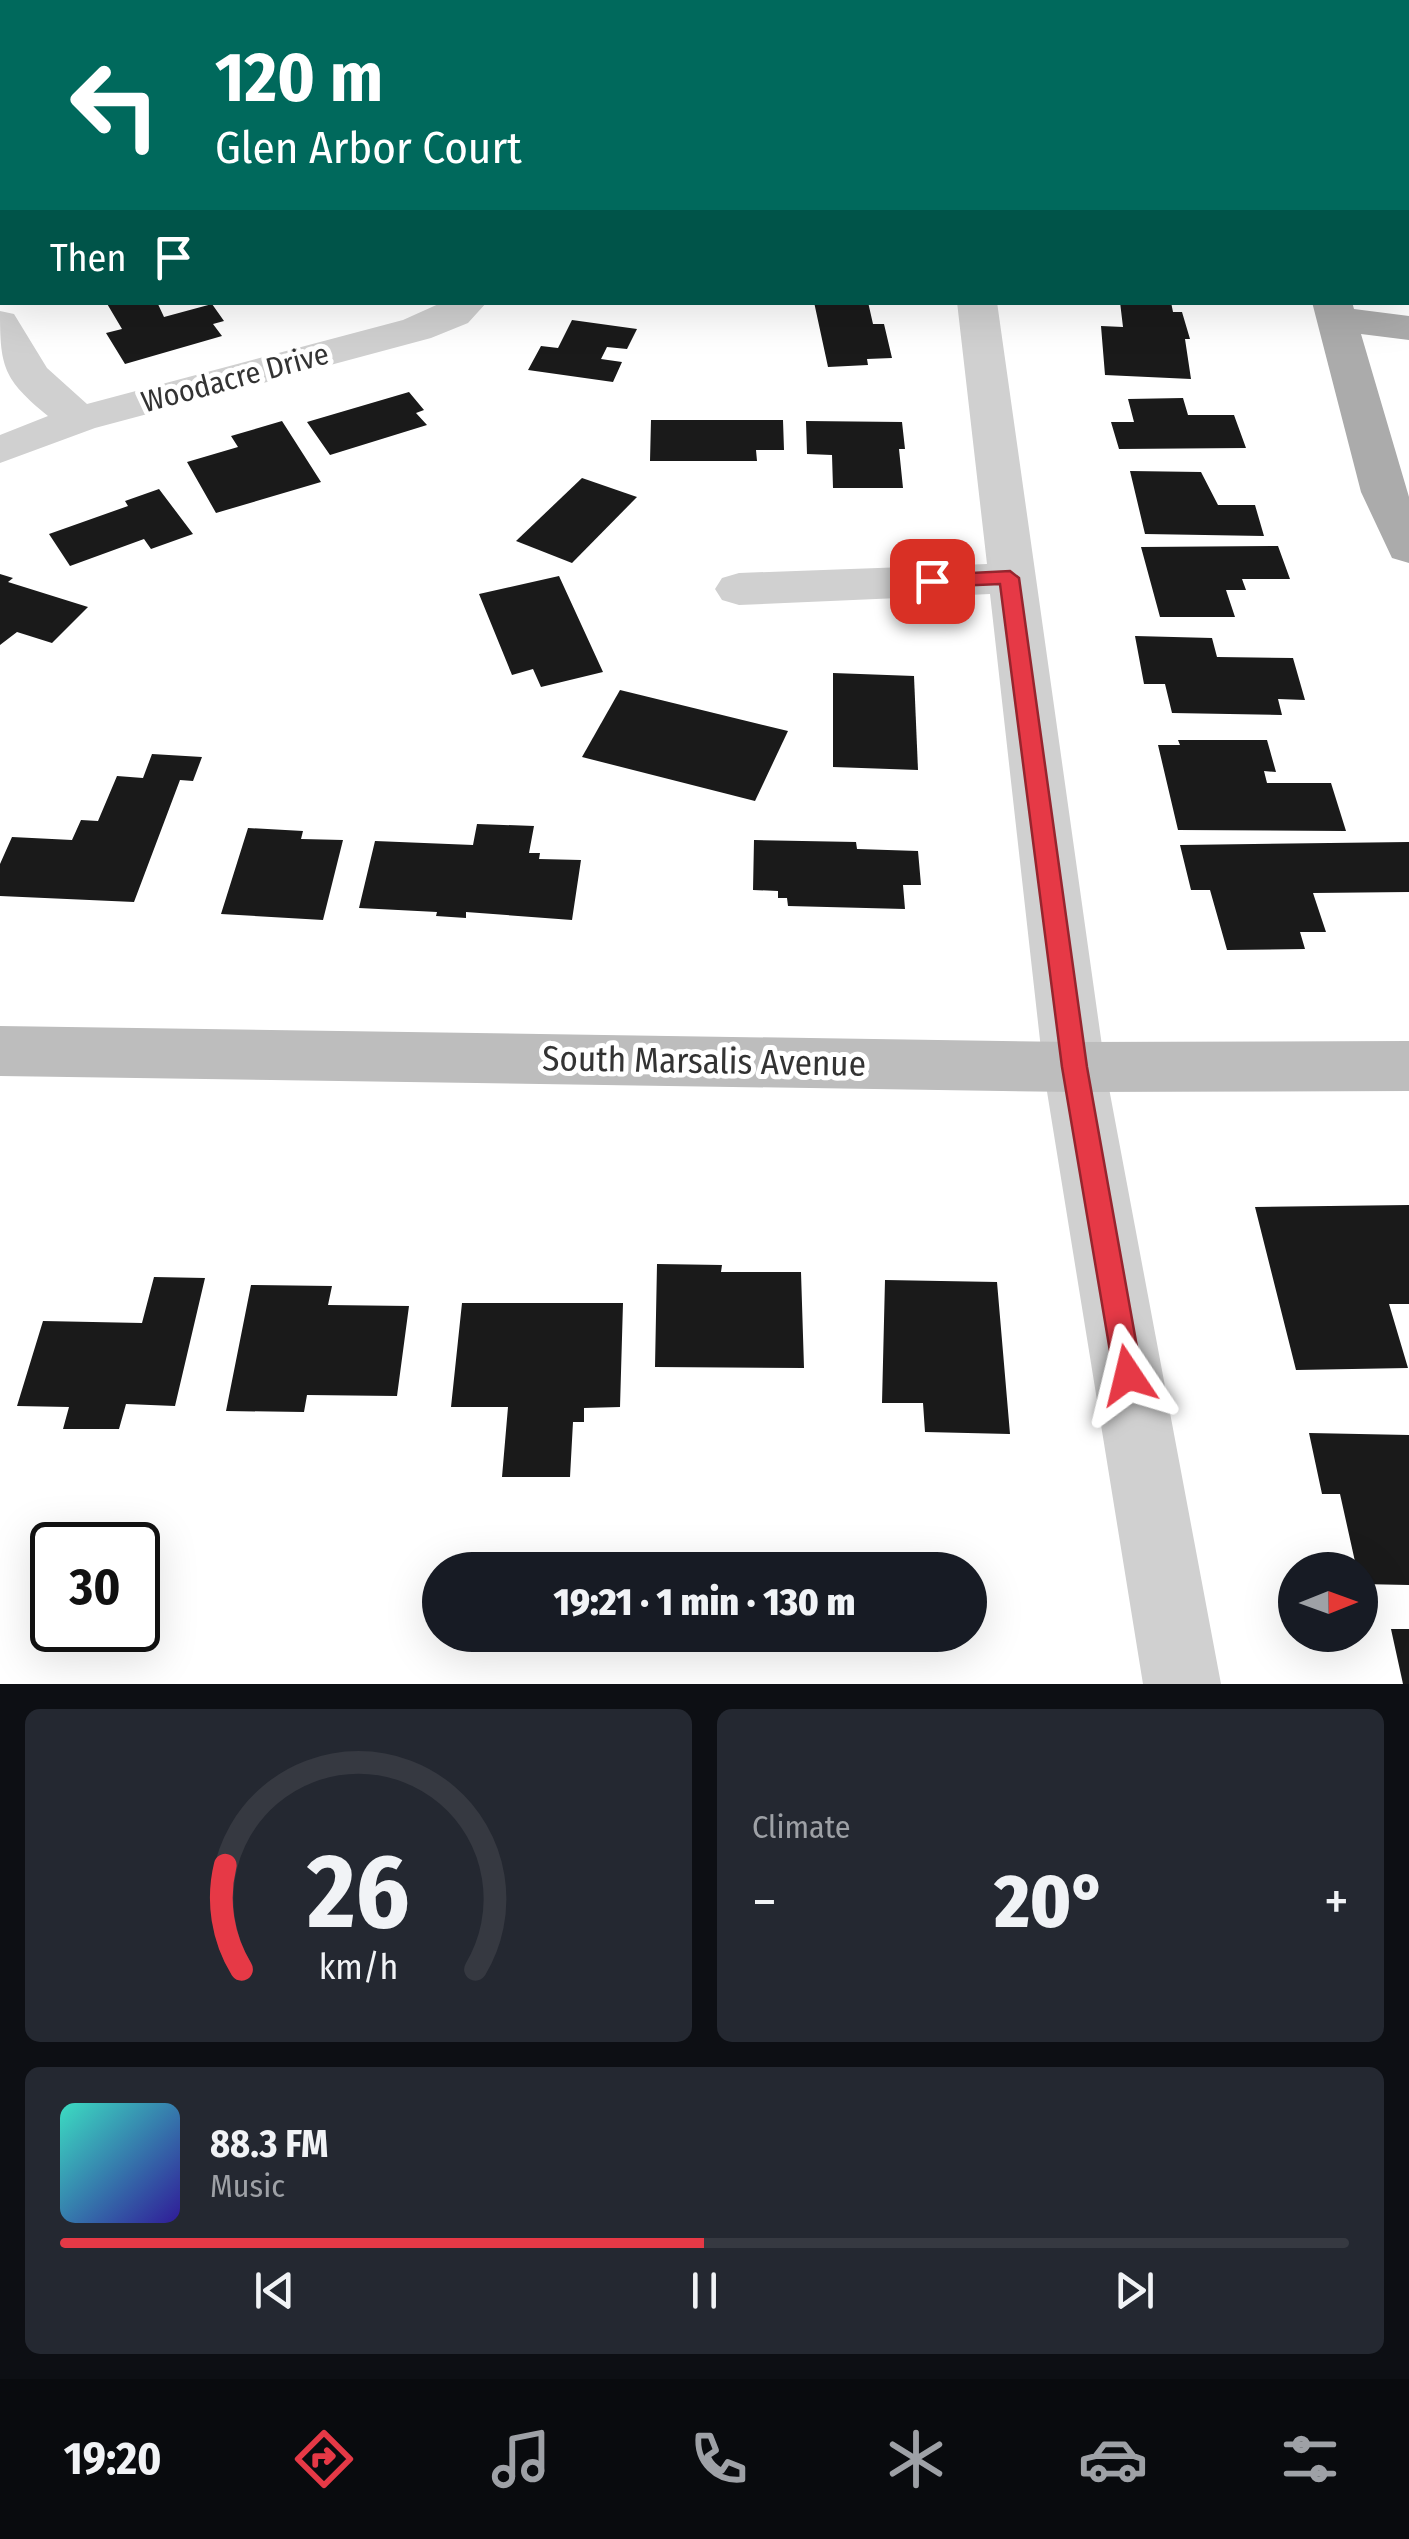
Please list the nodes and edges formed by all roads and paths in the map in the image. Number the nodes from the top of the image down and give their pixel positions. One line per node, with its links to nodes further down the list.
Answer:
1 (464, 305): 6 (street, Woodacre Drive)
2 (977, 305): 9 (street)
3 (1334, 311): 5 (main road); 8 (main road)
4 (0, 323): 6 (street)
5 (1409, 326)
6 (80, 419): 7 (street, Woodacre Drive)
7 (0, 450)
8 (1409, 548)
9 (1010, 578): 10 (street); 13 (street)
10 (739, 590)
11 (0, 1051): 13 (street, South Marsalis Avenue)
12 (1409, 1066): 13 (street, South Marsalis Avenue)
13 (1074, 1067): 14 (street)
14 (1182, 1684)

